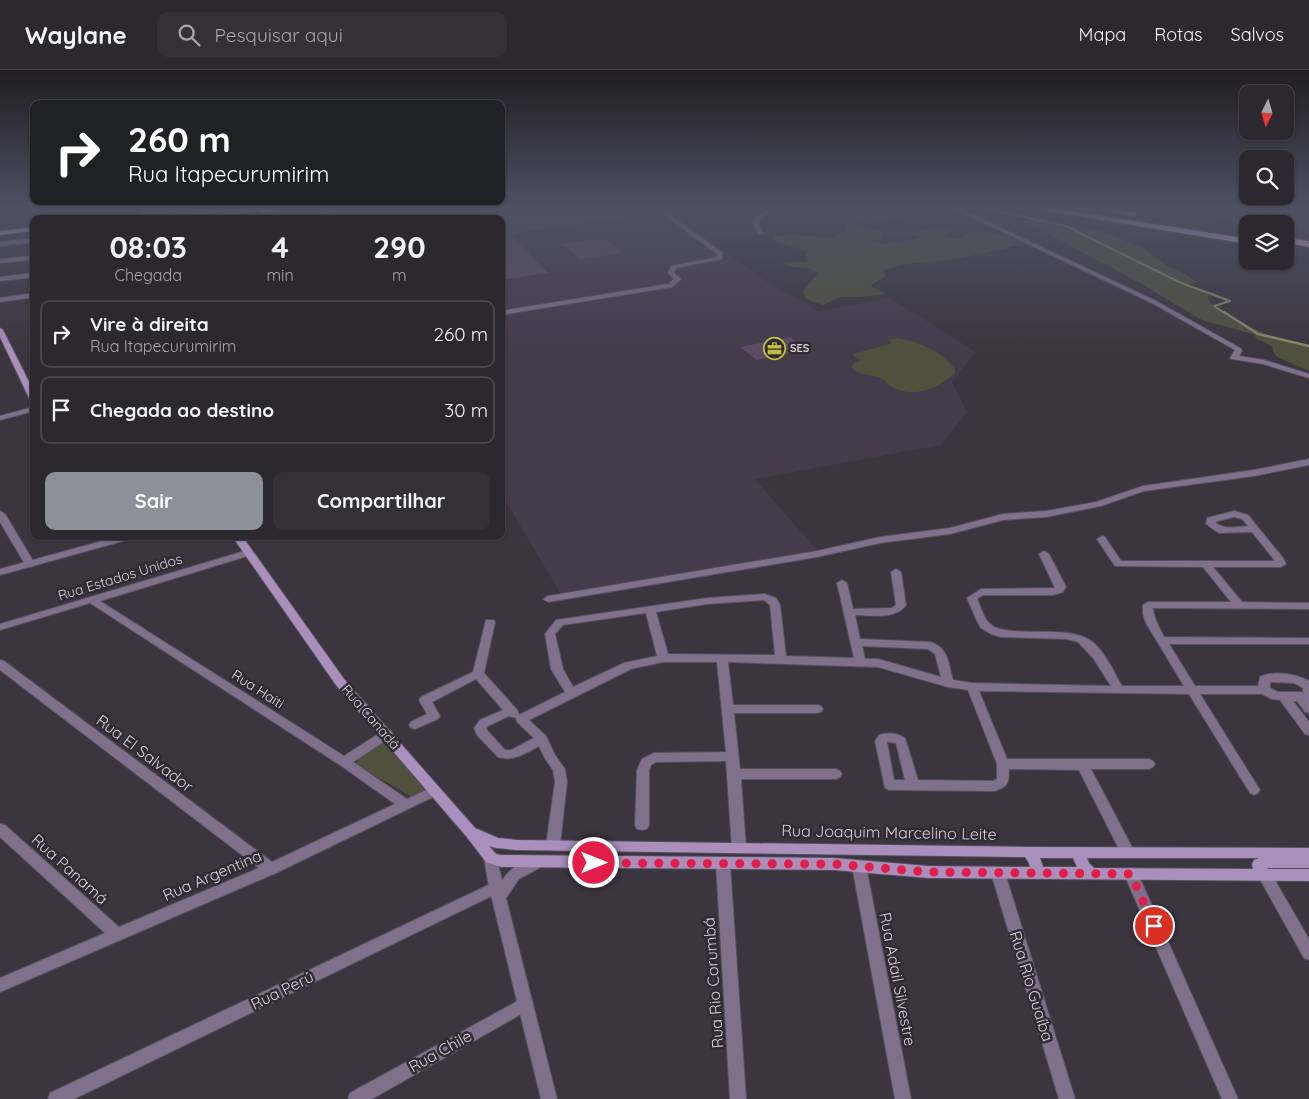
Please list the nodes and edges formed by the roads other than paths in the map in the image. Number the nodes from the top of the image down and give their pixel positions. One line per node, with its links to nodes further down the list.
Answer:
1 (720, 256): 9 (street)
2 (1057, 256): 11 (street)
3 (30, 258): 4 (street)
4 (0, 261)
5 (30, 276): 6 (street)
6 (0, 280)
7 (30, 296): 8 (street)
8 (0, 300)
9 (505, 312)
10 (0, 330): 12 (main road)
11 (1309, 376)
12 (30, 392)
13 (30, 410): 14 (street)
14 (0, 418)
15 (1309, 462): 28 (street)
16 (0, 514): 23 (street)
17 (1254, 529): 24 (street)
18 (1102, 539): 24 (street)
19 (117, 540): 23 (street)
20 (240, 540): 21 (main road, Rua Canadá)
21 (248, 553): 29 (street, Rua Estados Unidos); 61 (main road, Rua Canadá)
22 (1044, 554): 49 (street)
23 (30, 564): 25 (street)
24 (1207, 566): 30 (street)
25 (0, 572)
26 (896, 572): 33 (street)
27 (842, 583): 33 (street)
28 (548, 599)
29 (92, 600): 35 (street, Rua Estados Unidos); 64 (street, Rua Haiti)
30 (1239, 606): 31 (street); 36 (street)
31 (1309, 606)
32 (650, 609): 39 (street); 41 (street); 51 (street)
33 (848, 612): 38 (street)
34 (490, 622): 44 (street)
35 (0, 627)
36 (1161, 640): 37 (street); 48 (street)
37 (1309, 641)
38 (856, 642): 42 (street); 45 (street)
39 (663, 658): 40 (street); 51 (street)
40 (722, 658): 41 (street); 54 (street)
41 (781, 659): 42 (street)
42 (860, 662): 45 (street)
43 (0, 664): 88 (street, Rua El Salvador)
44 (478, 674): 57 (street); 59 (street)
45 (948, 683): 47 (street)
46 (1309, 686): 50 (street); 53 (street)
47 (972, 687): 49 (street); 65 (street)
48 (1192, 689): 49 (street); 50 (street); 71 (street)
49 (1119, 690)
50 (1264, 690): 52 (street)
51 (571, 692): 58 (street)
52 (1284, 697): 53 (street); 60 (street)
53 (1300, 697): 56 (street)
54 (726, 709): 55 (street); 63 (street)
55 (817, 709)
56 (1309, 709)
57 (511, 711): 58 (street); 62 (street)
58 (521, 719): 62 (street)
59 (415, 725)
60 (1309, 731)
61 (387, 734): 64 (street); 72 (main road, Rua Canadá)
62 (542, 739): 77 (street)
63 (732, 756): 68 (street); 74 (street)
64 (344, 762): 73 (street, Rua Haiti)
65 (1003, 764): 67 (street); 70 (street)
66 (1149, 764): 67 (street)
67 (1083, 765): 79 (street)
68 (734, 774): 69 (street); 78 (street)
69 (836, 774)
70 (913, 786)
71 (1254, 790)
72 (435, 791): 73 (street, Rua Argentina); 76 (main road, Rua Canadá)
73 (406, 805): 88 (street, Rua Argentina)
74 (642, 826)
75 (0, 829): 96 (street, Rua Panamá)
76 (471, 832): 77 (main road, Rua Joaquim Marcelino Leite); 83 (main road, Rua Canadá)
77 (553, 845): 78 (main road, Rua Joaquim Marcelino Leite)
78 (739, 848): 80 (main road, Rua Joaquim Marcelino Leite)
79 (1127, 851): 81 (main road, Rua Joaquim Marcelino Leite); 82 (main road, Rua Joaquim Marcelino Leite)
80 (1028, 852): 81 (main road, Rua Joaquim Marcelino Leite); 90 (main road)
81 (1083, 852): 91 (main road)
82 (1309, 853)
83 (491, 858): 85 (main road); 95 (street, Rua Canadá)
84 (1309, 862): 93 (main road)
85 (536, 863): 86 (main road); 95 (street)
86 (723, 864): 87 (main road); 103 (street, Rua Rio Corumbá)
87 (859, 866): 89 (main road); 104 (street, Rua Adail Silvestre)
88 (271, 869): 96 (street, Rua Argentina)
89 (998, 873): 90 (main road); 105 (street, Rua Rio Guaíba)
90 (1034, 873): 91 (main road)
91 (1093, 874): 92 (main road)
92 (1131, 874): 93 (main road); 106 (street)
93 (1264, 874): 94 (main road); 97 (street)
94 (1309, 875)
95 (501, 889): 99 (street, Rua Canadá); 100 (street, Rua Perú)
96 (116, 934): 98 (street, Rua Argentina)
97 (1309, 953)
98 (0, 985)
99 (525, 1004): 101 (street, Rua Chile); 102 (street, Rua Canadá)
100 (56, 1099)
101 (356, 1099)
102 (549, 1099)
103 (738, 1099)
104 (903, 1099)
105 (1067, 1099)
106 (1230, 1099)

